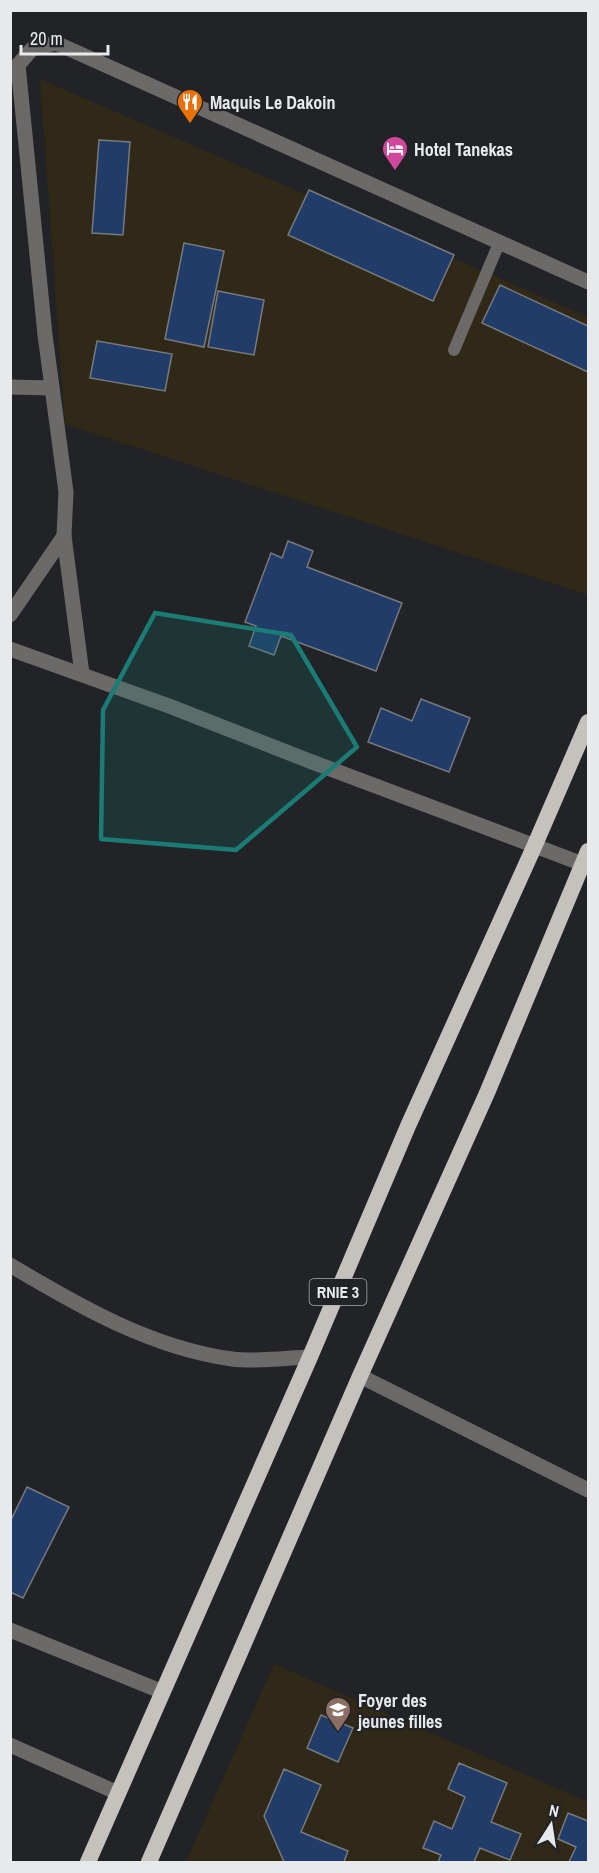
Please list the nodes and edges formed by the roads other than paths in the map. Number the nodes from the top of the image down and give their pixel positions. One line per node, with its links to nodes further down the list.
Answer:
1 (500, 242): 2 (street); 3 (lane); 5 (street)
2 (588, 282)
3 (454, 350)
4 (10, 387): 5 (street)
5 (52, 388): 6 (street)
6 (64, 536): 7 (street); 9 (street)
7 (10, 615)
8 (10, 648): 9 (street)
9 (82, 674): 11 (street)
10 (588, 722): 11 (highway, RNIE 3)
11 (534, 847): 12 (street); 14 (highway, RNIE 3)
12 (586, 861): 15 (highway, RNIE 3)
13 (10, 1264): 14 (street)
14 (310, 1357): 18 (highway, RNIE 3)
15 (360, 1376): 16 (street); 21 (highway, RNIE 3)
16 (588, 1490)
17 (10, 1630): 18 (street)
18 (163, 1692): 20 (highway, RNIE 3)
19 (10, 1745): 20 (street)
20 (118, 1793): 22 (highway, RNIE 3)
21 (152, 1862)
22 (88, 1863)

